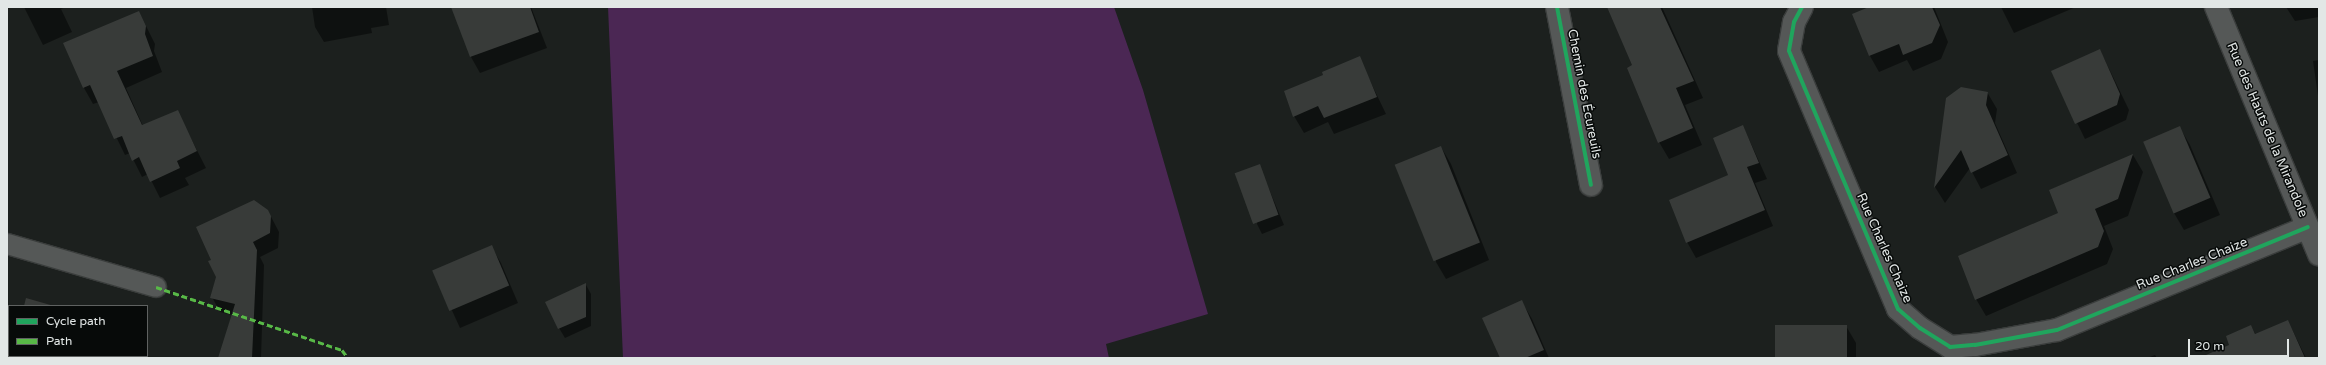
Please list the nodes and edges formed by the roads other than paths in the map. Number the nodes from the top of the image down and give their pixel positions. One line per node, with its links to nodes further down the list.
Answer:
1 (1557, 7): 4 (street, Chemin des Écureuils)
2 (1802, 7): 5 (street, Rue Charles Chaize)
3 (2216, 7): 5 (street, Rue des Hauts de la Mirandole)
4 (1591, 185)
5 (2308, 227): 7 (street, Rue des Hauts de la Mirandole)
6 (7, 244): 8 (lane)
7 (2319, 254)
8 (156, 287)

